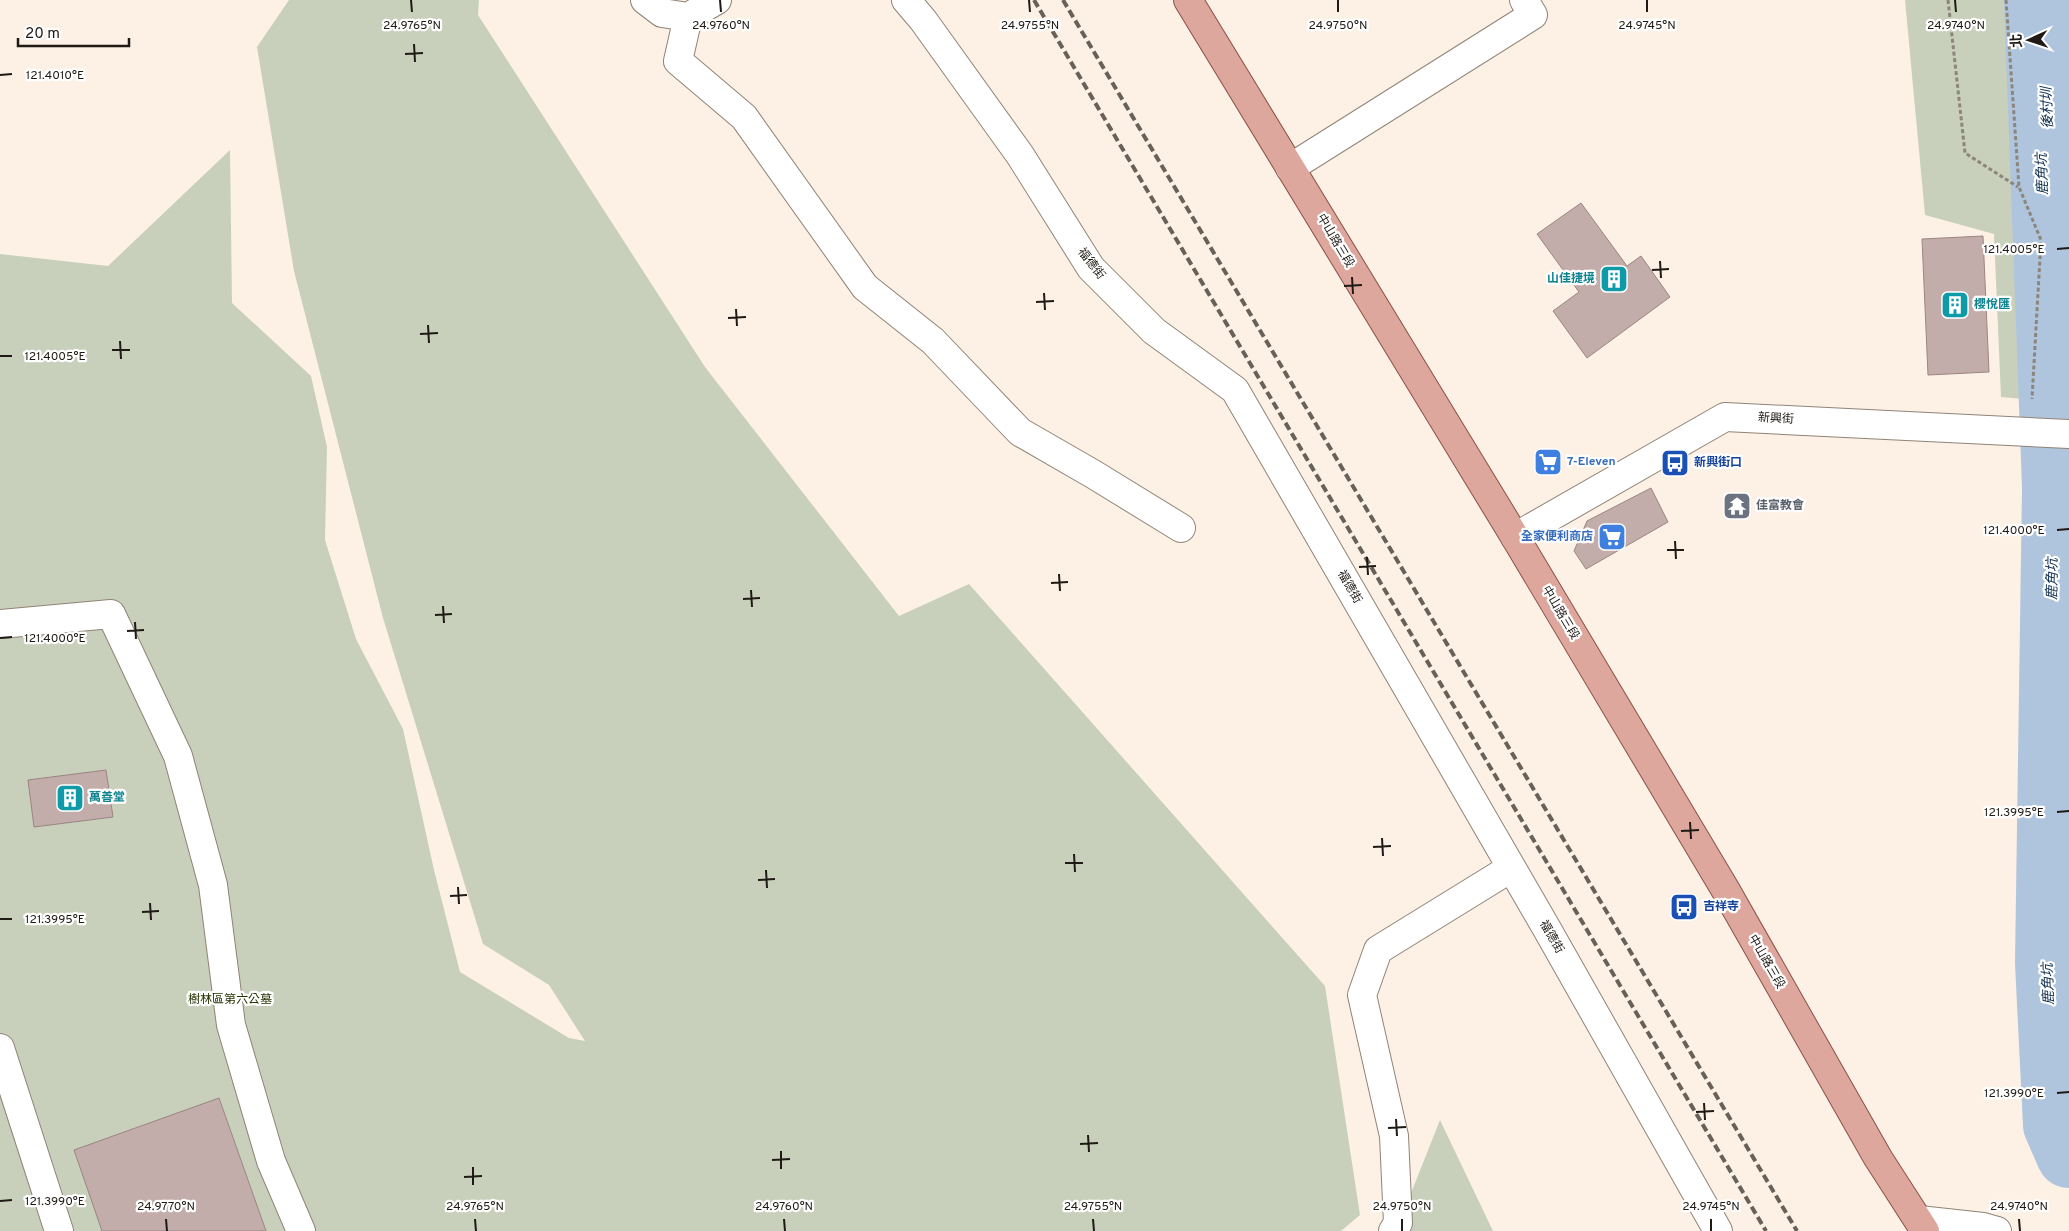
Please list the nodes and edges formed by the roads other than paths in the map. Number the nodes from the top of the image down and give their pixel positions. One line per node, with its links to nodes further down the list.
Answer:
1 (645, 0): 6 (street)
2 (717, 0): 6 (street)
3 (906, 0): 12 (street, 福德街)
4 (1188, 0): 7 (main road, 中山路三段)
5 (1524, 0): 7 (street)
6 (688, 17): 9 (street)
7 (1290, 168): 10 (main road, 中山路三段)
8 (2069, 434): 10 (street, 新興街)
9 (1181, 528)
10 (1516, 537): 14 (main road, 中山路三段)
11 (0, 624): 16 (street)
12 (1511, 868): 17 (street); 18 (street, 福德街)
13 (0, 1048): 15 (street)
14 (1922, 1225): 19 (street)
15 (59, 1231)
16 (301, 1231)
17 (1393, 1231)
18 (1718, 1231)
19 (1998, 1231)

